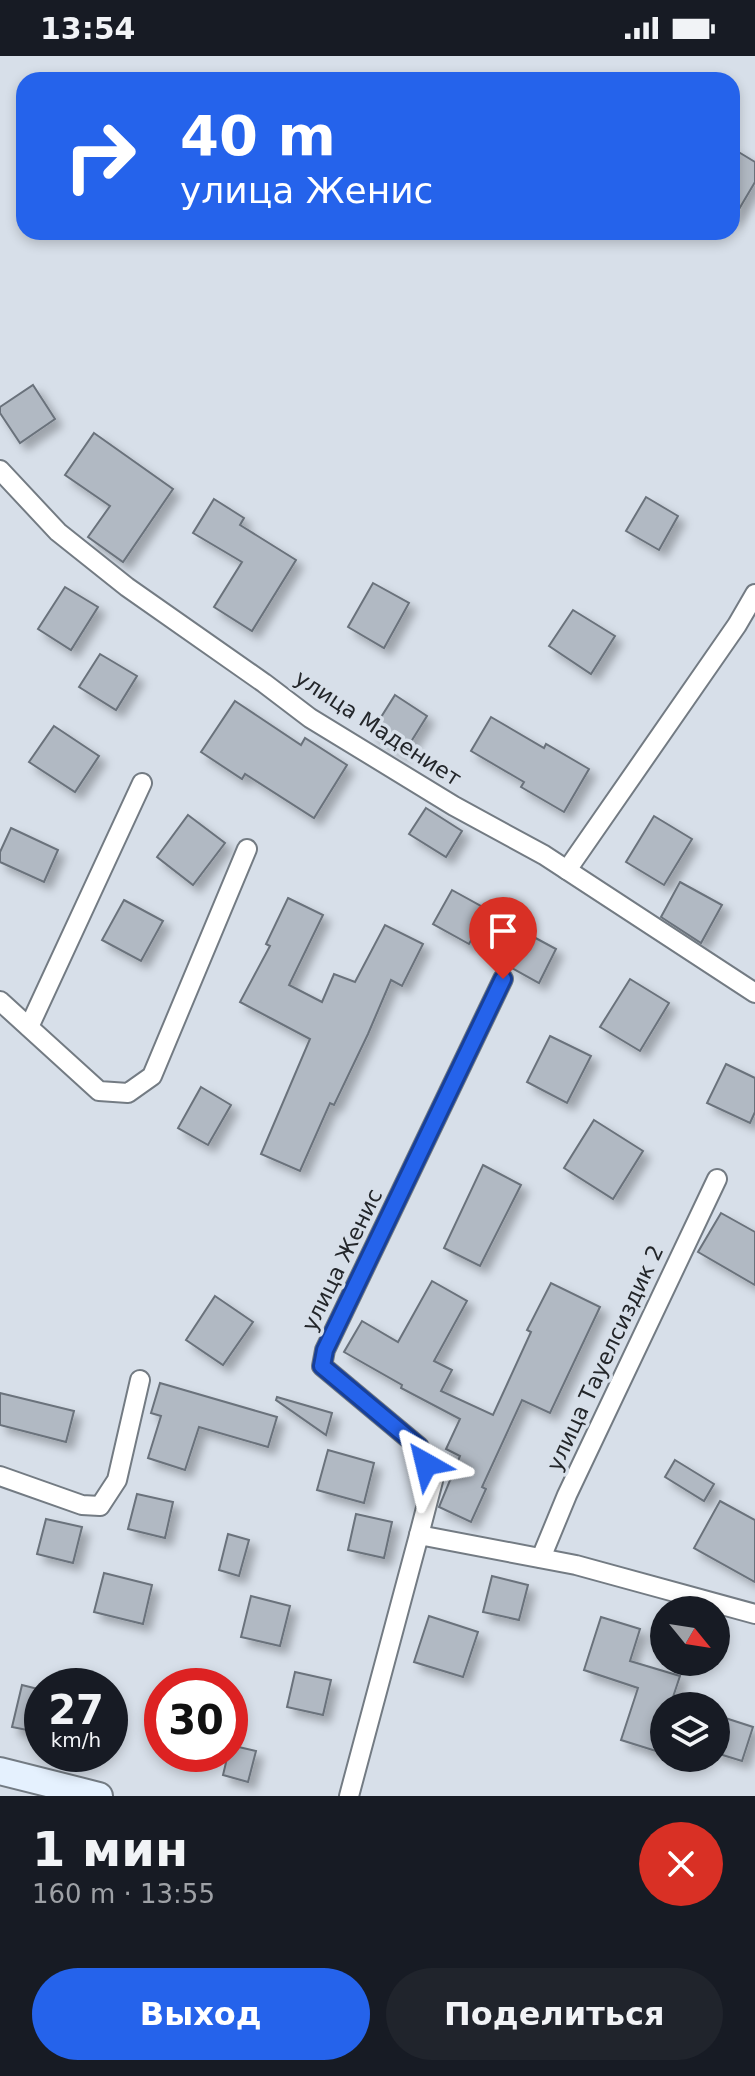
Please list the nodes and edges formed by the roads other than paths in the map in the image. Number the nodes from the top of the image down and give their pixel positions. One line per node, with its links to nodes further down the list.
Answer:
1 (0, 470): 5 (street, улица Мадениет)
2 (755, 594): 5 (street)
3 (142, 783): 9 (street)
4 (247, 849): 9 (street)
5 (567, 870): 7 (street, улица Мадениет)
6 (503, 979): 13 (street, улица Женис)
7 (755, 993)
8 (0, 1001): 9 (street)
9 (29, 1027)
10 (717, 1179): 14 (street, улица Тауелсиздик 2)
11 (140, 1380): 12 (street)
12 (0, 1476)
13 (419, 1535): 14 (street); 18 (street)
14 (541, 1558): 15 (street)
15 (755, 1614)
16 (0, 1771): 17 (street)
17 (99, 1796)
18 (349, 1796)

